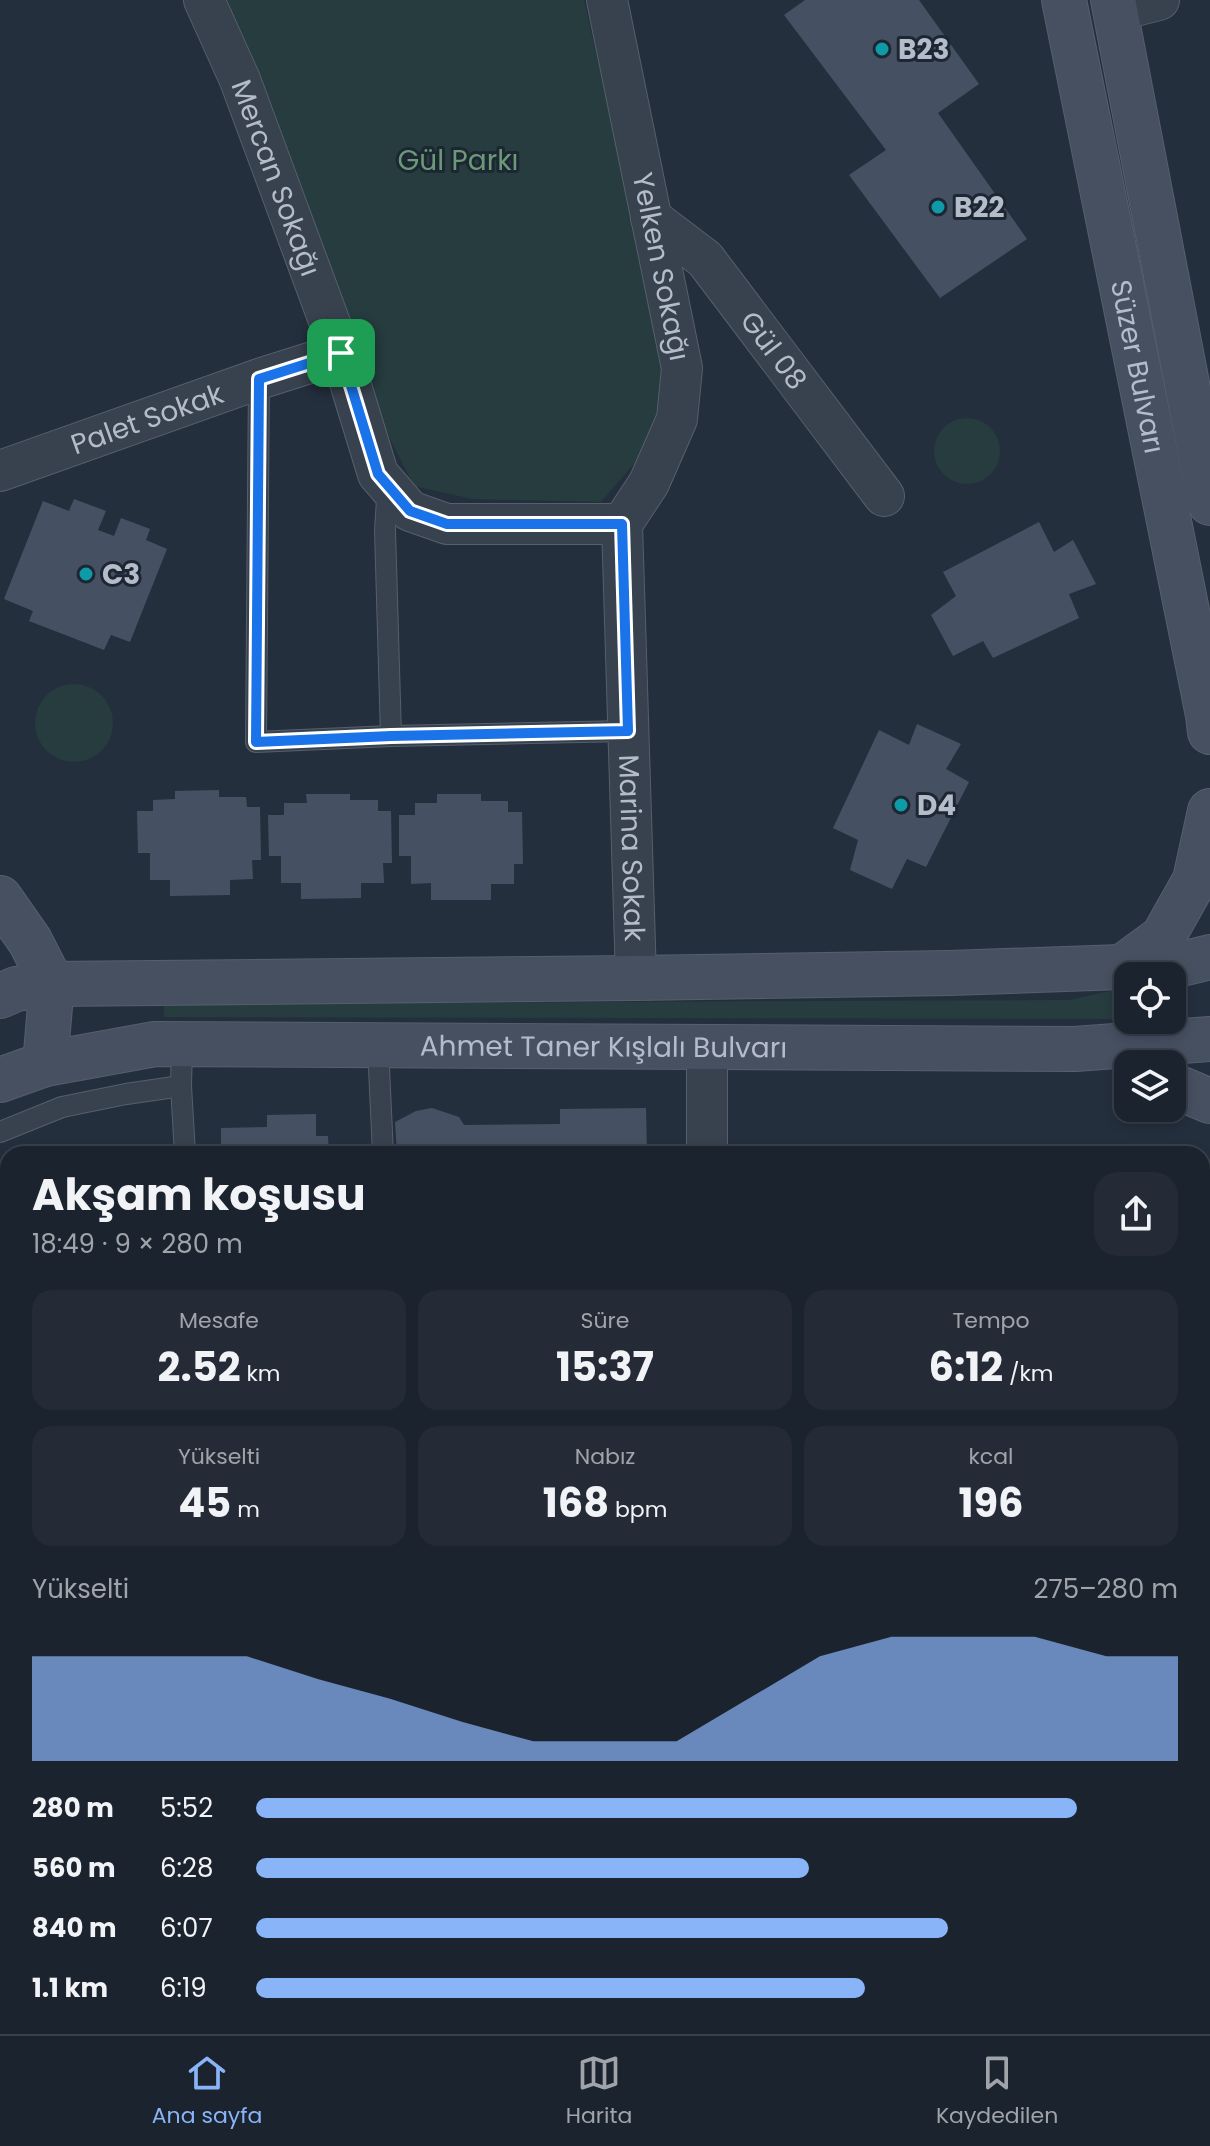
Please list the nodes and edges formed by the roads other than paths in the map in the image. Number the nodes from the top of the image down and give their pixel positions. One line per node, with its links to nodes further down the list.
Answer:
1 (204, 0): 7 (street, Mercan Sokağı)
2 (607, 0): 6 (street, Yelken Sokağı)
3 (1064, 0): 15 (main road, Süzer Bulvarı)
4 (1159, 0): 5 (street)
5 (1114, 5): 12 (main road, Süzer Bulvarı)
6 (651, 218): 11 (street, Gül 08); 13 (street, Yelken Sokağı)
7 (341, 353): 8 (street, Palet Sokak); 10 (street, Mercan Sokağı)
8 (259, 379): 9 (street, Palet Sokak); 16 (lane)
9 (0, 471)
10 (391, 489): 13 (street, Mercan Sokağı); 16 (lane)
11 (884, 496)
12 (1210, 503)
13 (622, 524): 14 (street, Marina Sokak)
14 (628, 731): 16 (lane); 23 (street, Marina Sokak)
15 (1210, 732)
16 (391, 736)
17 (1210, 811): 20 (main road)
18 (0, 898): 24 (main road)
19 (1210, 957): 21 (main road)
20 (1129, 962)
21 (1186, 963)
22 (1114, 967): 23 (main road)
23 (636, 978): 24 (main road)
24 (52, 984): 25 (main road); 30 (main road)
25 (0, 996)
26 (1210, 1039): 29 (main road, Ahmet Taner Kışlalı Bulvarı)
27 (378, 1046): 28 (main road, Ahmet Taner Kışlalı Bulvarı); 32 (main road, Ahmet Taner Kışlalı Bulvarı); 37 (lane)
28 (707, 1047): 29 (main road, Ahmet Taner Kışlalı Bulvarı); 38 (street)
29 (1075, 1049): 31 (main road)
30 (16, 1064): 32 (main road, Ahmet Taner Kışlalı Bulvarı)
31 (1114, 1064)
32 (181, 1065): 35 (lane); 36 (lane)
33 (1186, 1091): 34 (main road)
34 (1210, 1101)
35 (0, 1132)
36 (185, 1146)
37 (383, 1146)
38 (707, 1146)

